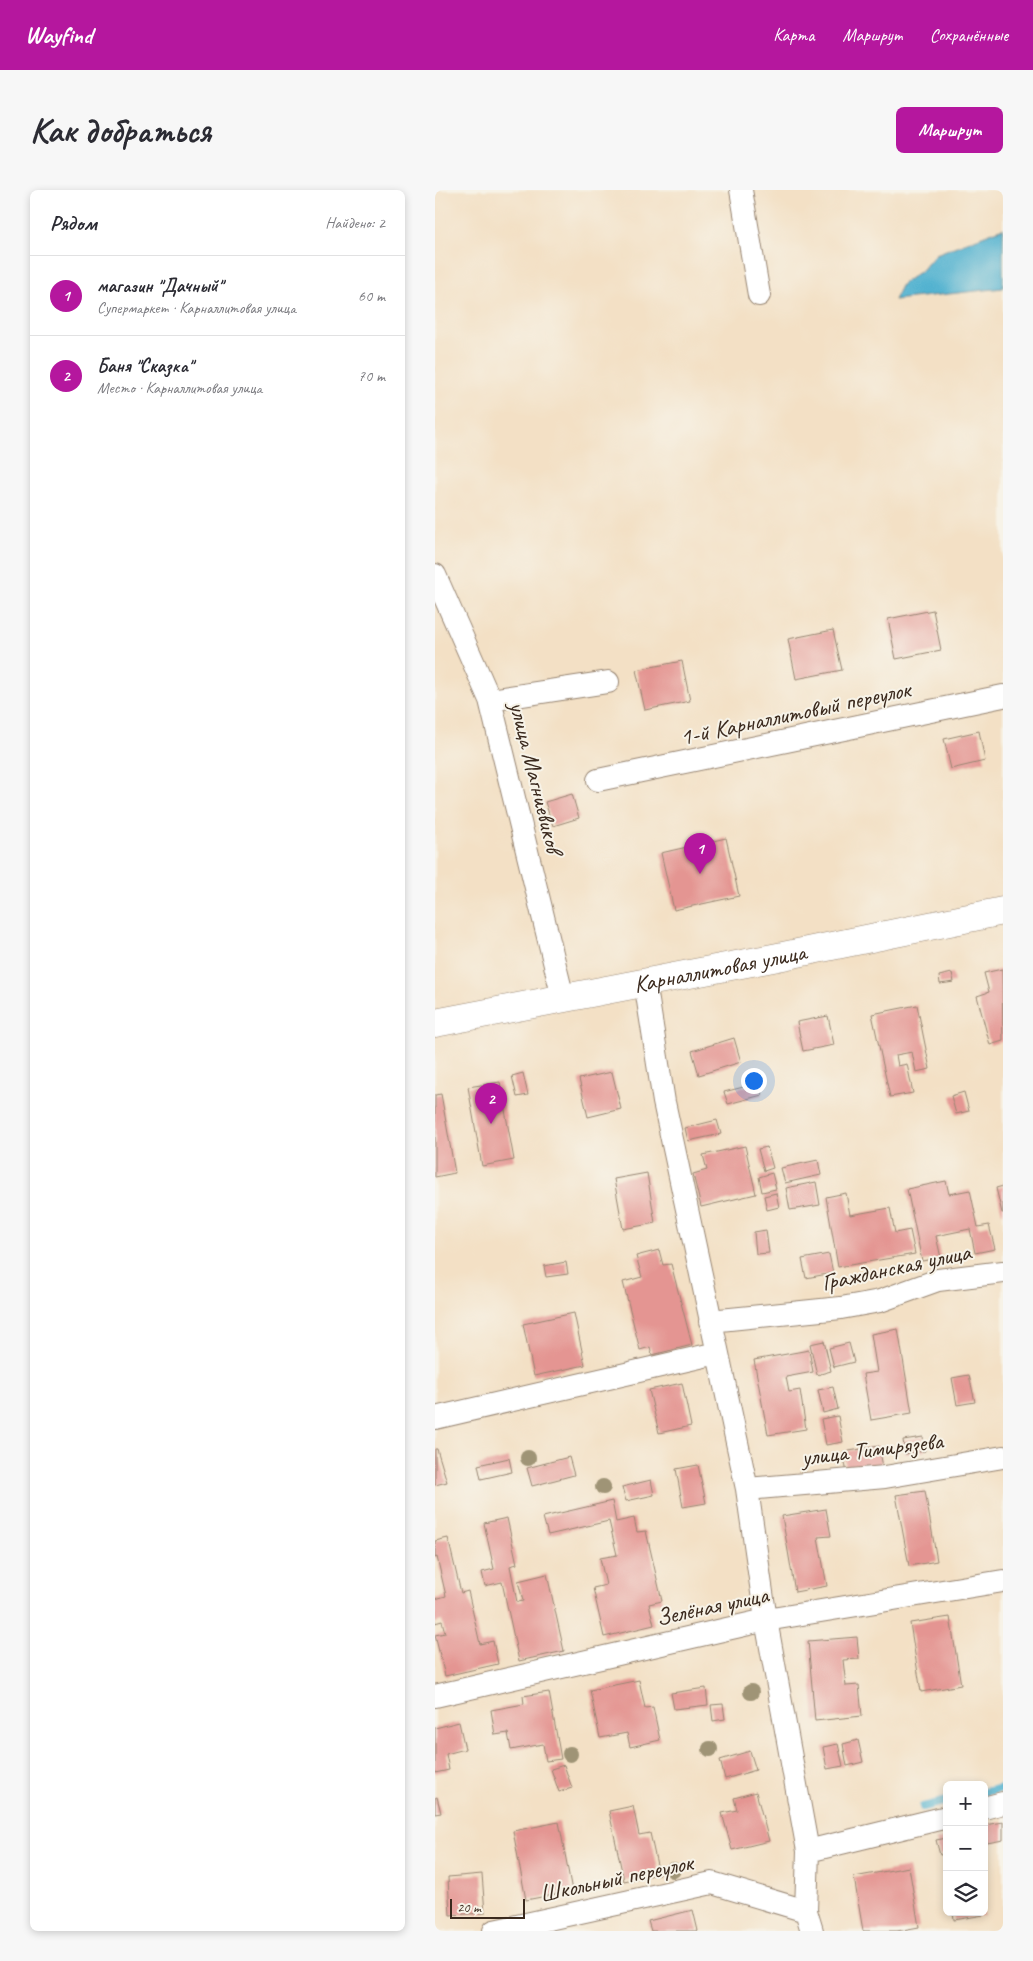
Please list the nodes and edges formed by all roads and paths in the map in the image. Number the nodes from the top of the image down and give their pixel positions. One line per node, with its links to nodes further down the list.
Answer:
1 (741, 190): 2 (street)
2 (759, 295)
3 (435, 575): 6 (street, улица Магниевиков)
4 (608, 682): 6 (street)
5 (1003, 696): 7 (street, 1-й Карналлитовый переулок)
6 (490, 700): 10 (street, улица Магниевиков)
7 (598, 780)
8 (1003, 911): 9 (street, Карналлитовая улица)
9 (645, 982): 10 (street, Карналлитовая улица); 13 (street)
10 (563, 998): 11 (street, Карналлитовая улица)
11 (435, 1023)
12 (1003, 1272): 13 (street, Гражданская улица)
13 (710, 1321): 14 (street)
14 (717, 1353): 15 (street); 17 (street)
15 (435, 1418)
16 (1003, 1458): 17 (street, улица Тимирязева)
17 (747, 1489): 19 (street)
18 (1003, 1581): 19 (street, Зелёная улица)
19 (766, 1620): 20 (street, Зелёная улица); 24 (street)
20 (435, 1696)
21 (1003, 1803): 22 (street)
22 (988, 1807)
23 (943, 1818): 24 (street)
24 (808, 1851): 25 (street)
25 (809, 1921): 26 (street, Школьный переулок)
26 (494, 1931)

